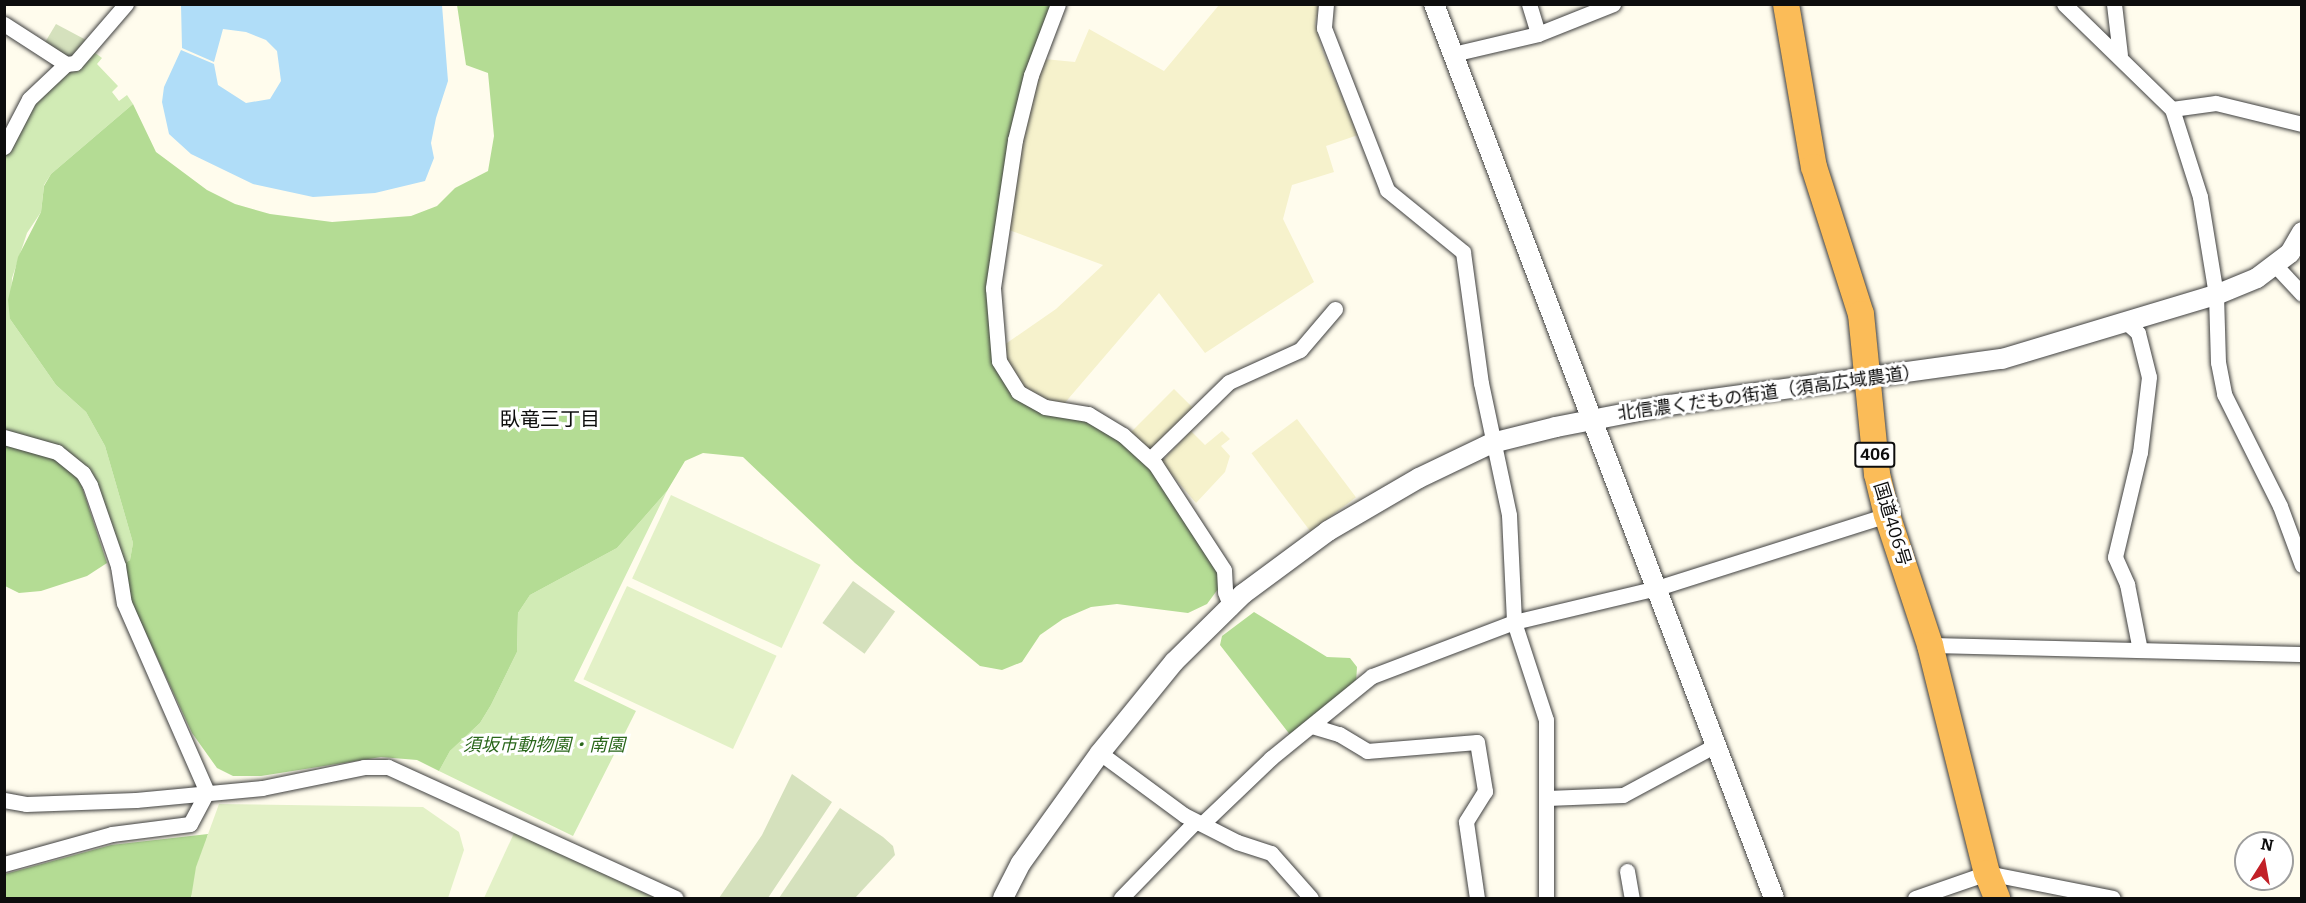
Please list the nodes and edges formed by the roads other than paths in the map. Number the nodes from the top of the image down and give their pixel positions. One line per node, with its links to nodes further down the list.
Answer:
1 (126, 4): 14 (street)
2 (1058, 4): 28 (street)
3 (1326, 4): 27 (street)
4 (1434, 4): 12 (street)
5 (1529, 4): 11 (street)
6 (1613, 4): 11 (street)
7 (1786, 4): 24 (highway, 国道406号 / 406)
8 (2064, 4): 13 (street)
9 (2114, 4): 13 (street)
10 (4, 24): 14 (street)
11 (1538, 34): 12 (street)
12 (1453, 54): 25 (street)
13 (2120, 55): 15 (street)
14 (66, 64): 17 (street)
15 (2172, 109): 16 (street); 21 (street)
16 (2301, 124)
17 (4, 147)
18 (2301, 232): 19 (street)
19 (2276, 266): 20 (street); 21 (street, 北信濃くだもの街道（須高広域農道）)
20 (2301, 294)
21 (2216, 295): 23 (street, 北信濃くだもの街道（須高広域農道）); 30 (street)
22 (1335, 309): 28 (street)
23 (2127, 323): 24 (street, 北信濃くだもの街道（須高広域農道）); 35 (street)
24 (1870, 379): 25 (street, 北信濃くだもの街道（須高広域農道）); 29 (highway, 国道406号 / 406)
25 (1592, 421): 27 (street, 北信濃くだもの街道（須高広域農道）); 31 (street)
26 (4, 437): 40 (street)
27 (1492, 443): 32 (street, 北信濃くだもの街道（須高広域農道）); 33 (street)
28 (1150, 459): 32 (street)
29 (1887, 515): 31 (street); 34 (highway, 国道406号 / 406)
30 (2301, 565)
31 (1657, 588): 33 (street); 38 (street)
32 (1231, 608): 39 (street, 北信濃くだもの街道（須高広域農道）)
33 (1514, 622): 37 (street); 41 (street)
34 (1930, 645): 35 (street); 46 (highway, 国道406号 / 406)
35 (2140, 650): 36 (street)
36 (2301, 654)
37 (1312, 726): 43 (street); 51 (street)
38 (1716, 745): 41 (street); 54 (street)
39 (1100, 753): 43 (street); 48 (street, 北信濃くだもの街道（須高広域農道）)
40 (207, 792): 42 (street); 44 (street); 47 (street)
41 (1547, 798): 52 (street)
42 (4, 800)
43 (1203, 823): 49 (street); 50 (street)
44 (4, 864)
45 (1626, 871): 53 (street)
46 (1987, 873): 55 (street); 56 (highway, 国道406号 / 406); 57 (street)
47 (676, 898)
48 (1003, 898)
49 (1121, 898)
50 (1311, 898)
51 (1478, 898)
52 (1546, 898)
53 (1632, 898)
54 (1774, 898)
55 (1915, 898)
56 (1997, 898)
57 (2113, 898)

